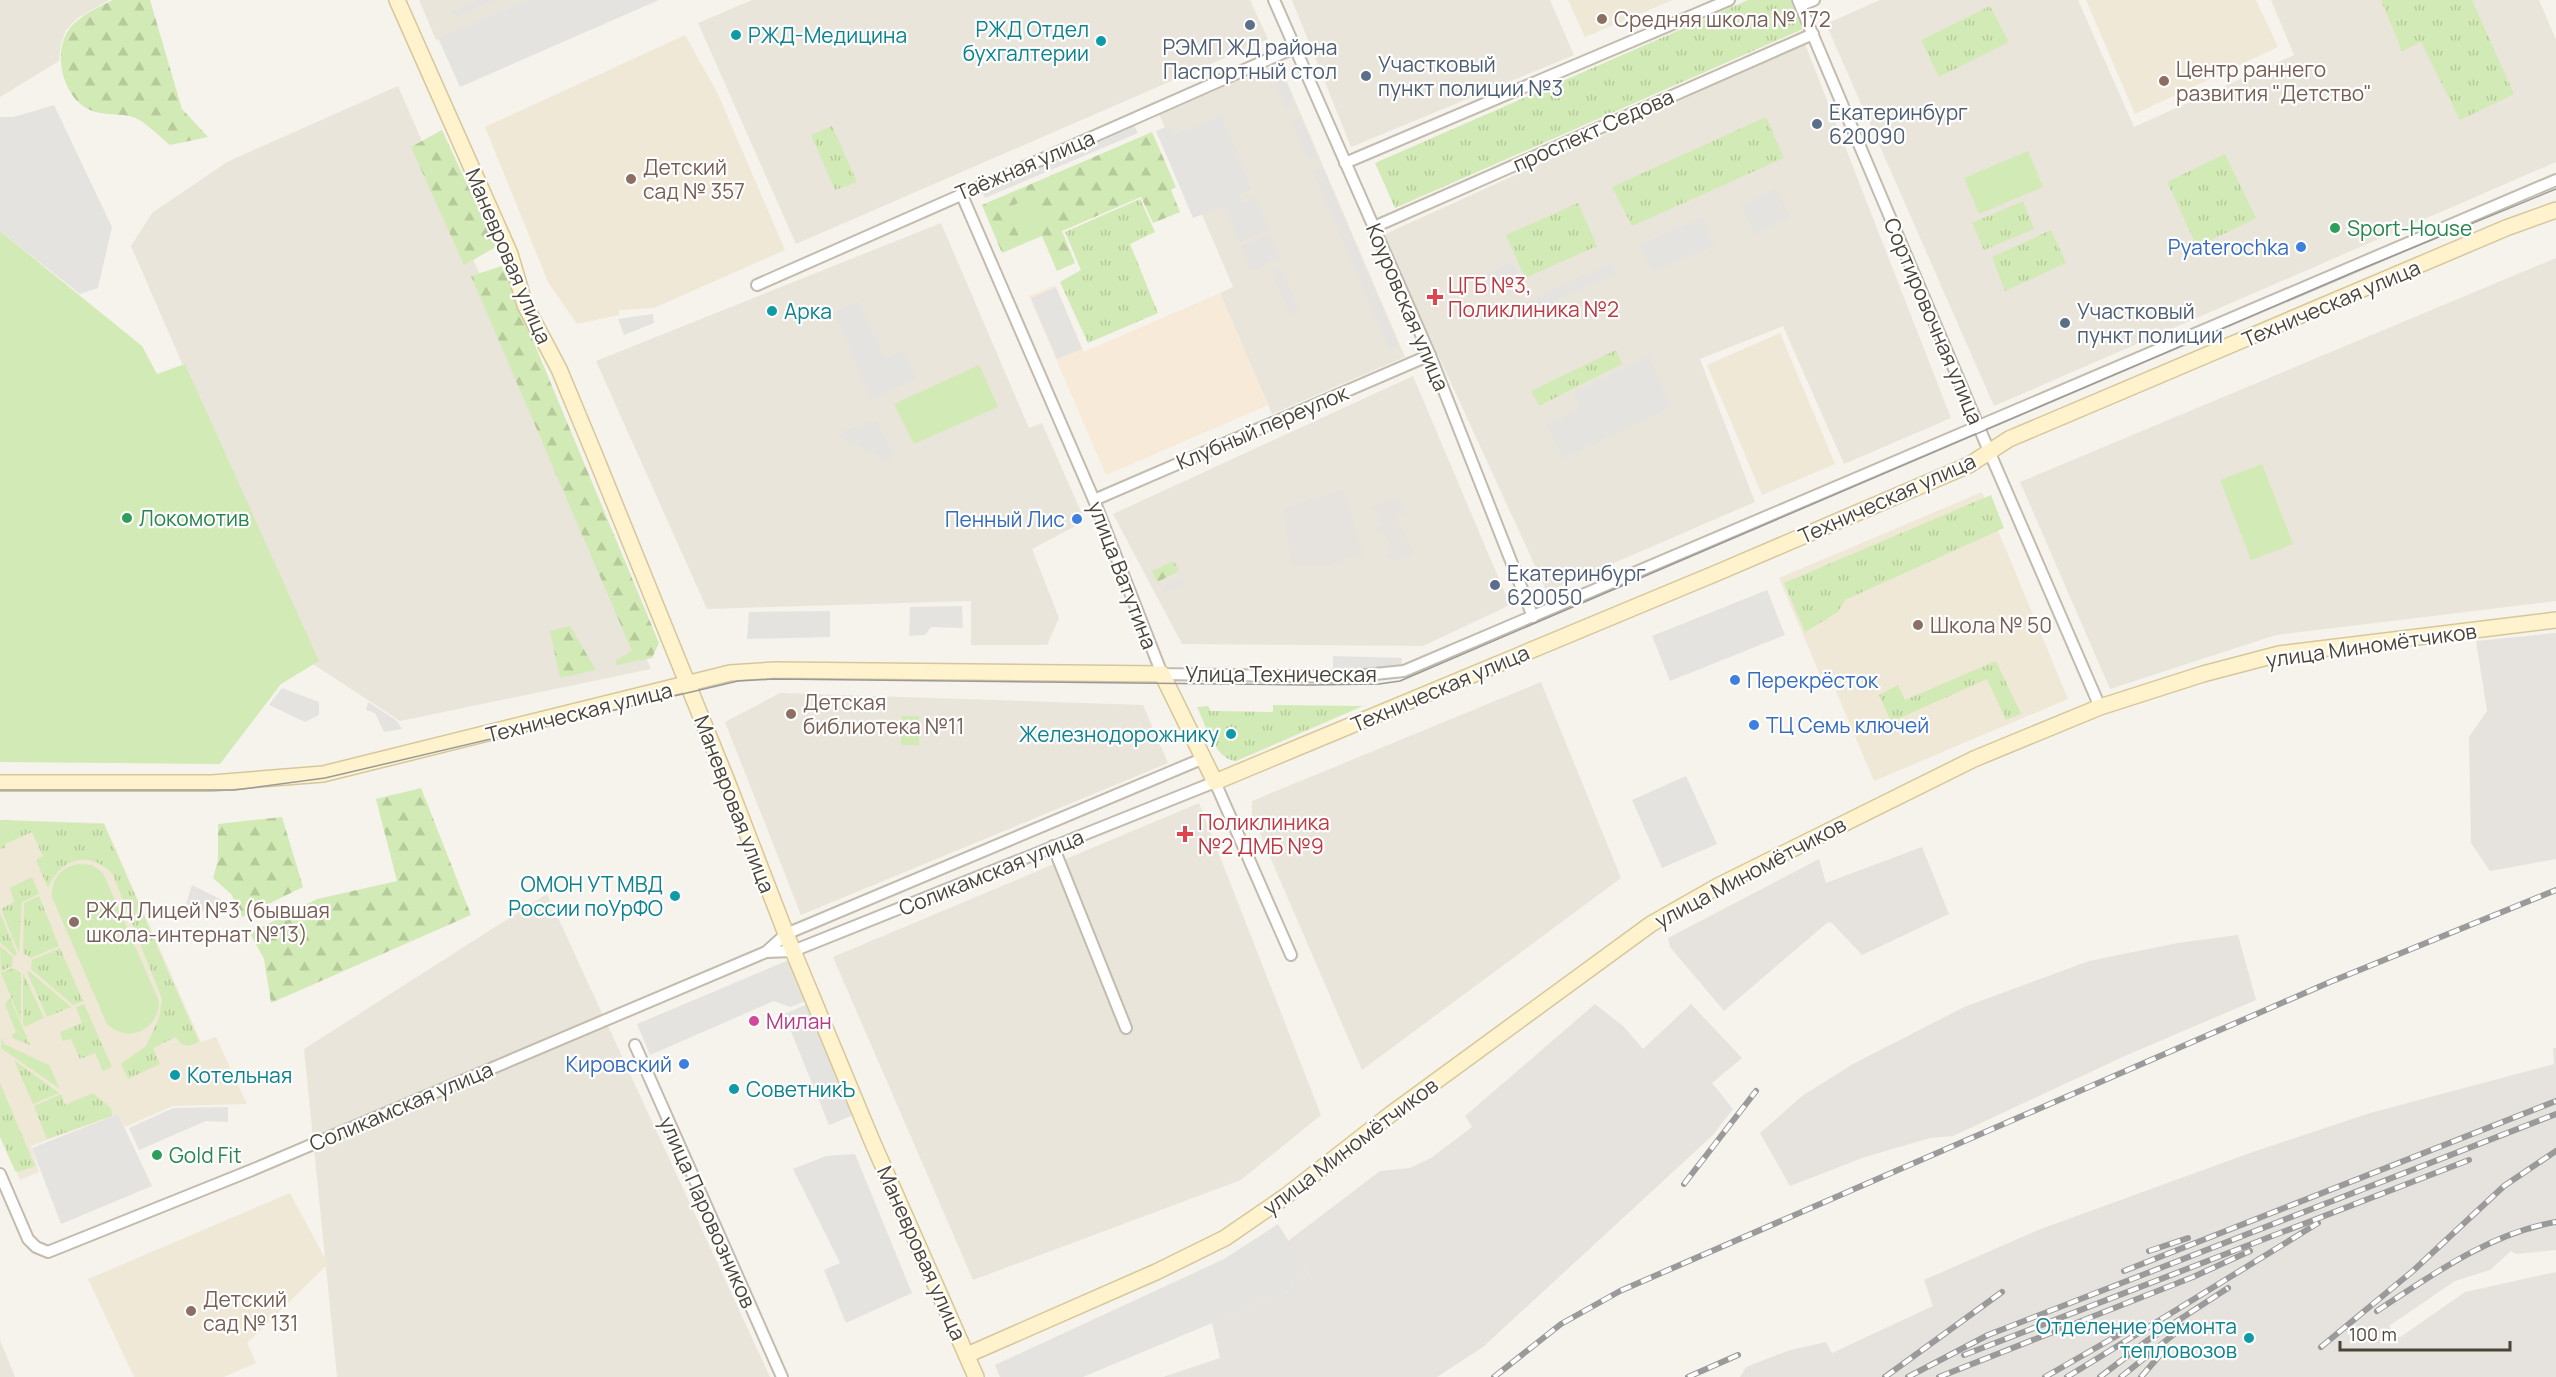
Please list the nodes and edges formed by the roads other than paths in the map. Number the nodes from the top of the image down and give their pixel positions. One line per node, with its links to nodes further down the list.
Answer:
1 (397, 0): 21 (street, Маневровая улица)
2 (1274, 0): 7 (street, Коуровская улица)
3 (1729, 0): 8 (street)
4 (1814, 0): 5 (street)
5 (1800, 3): 6 (street, Сортировочная улица)
6 (1813, 34): 12 (street, проспект Седова); 15 (street, Сортировочная улица)
7 (1294, 48): 8 (street, Коуровская улица); 10 (street, Таёжная улица)
8 (1345, 163): 12 (street, Коуровская улица)
9 (2556, 180): 15 (street, Улица Техническая)
10 (961, 193): 13 (street, Таёжная улица); 17 (street, улица Ватутина)
11 (2556, 210): 16 (street, Техническая улица)
12 (1374, 227): 14 (street, Коуровская улица)
13 (757, 285)
14 (1431, 355): 17 (street, Клубный переулок); 18 (street, Коуровская улица)
15 (1978, 426): 16 (street, Сортировочная улица); 18 (street, Улица Техническая)
16 (1989, 452): 22 (street, Сортировочная улица); 24 (street, Техническая улица)
17 (1094, 500): 20 (street, улица Ватутина)
18 (1533, 617): 20 (street, Улица Техническая)
19 (2556, 620): 22 (street, улица Миномётчиков)
20 (1162, 674): 21 (street, Техническая улица); 23 (street, улица Ватутина)
21 (689, 685): 25 (street, Техническая улица); 27 (street, Маневровая улица)
22 (2100, 707): 34 (street, улица Миномётчиков)
23 (1204, 758): 24 (street, улица Ватутина); 27 (street, Соликамская улица)
24 (1215, 782): 26 (street, Соликамская улица); 30 (street, улица Ватутина)
25 (0, 783)
26 (1053, 846): 28 (street, Соликамская улица); 31 (street)
27 (786, 934): 28 (street, Маневровая улица); 29 (street, Соликамская улица)
28 (793, 951): 29 (street, Соликамская улица); 34 (street, Маневровая улица)
29 (766, 952): 33 (street, Соликамская улица)
30 (1291, 955)
31 (1126, 1028)
32 (635, 1046): 35 (street, улица Паровозников)
33 (0, 1174)
34 (967, 1355): 36 (street, Маневровая улица)
35 (782, 1377)
36 (976, 1377)

